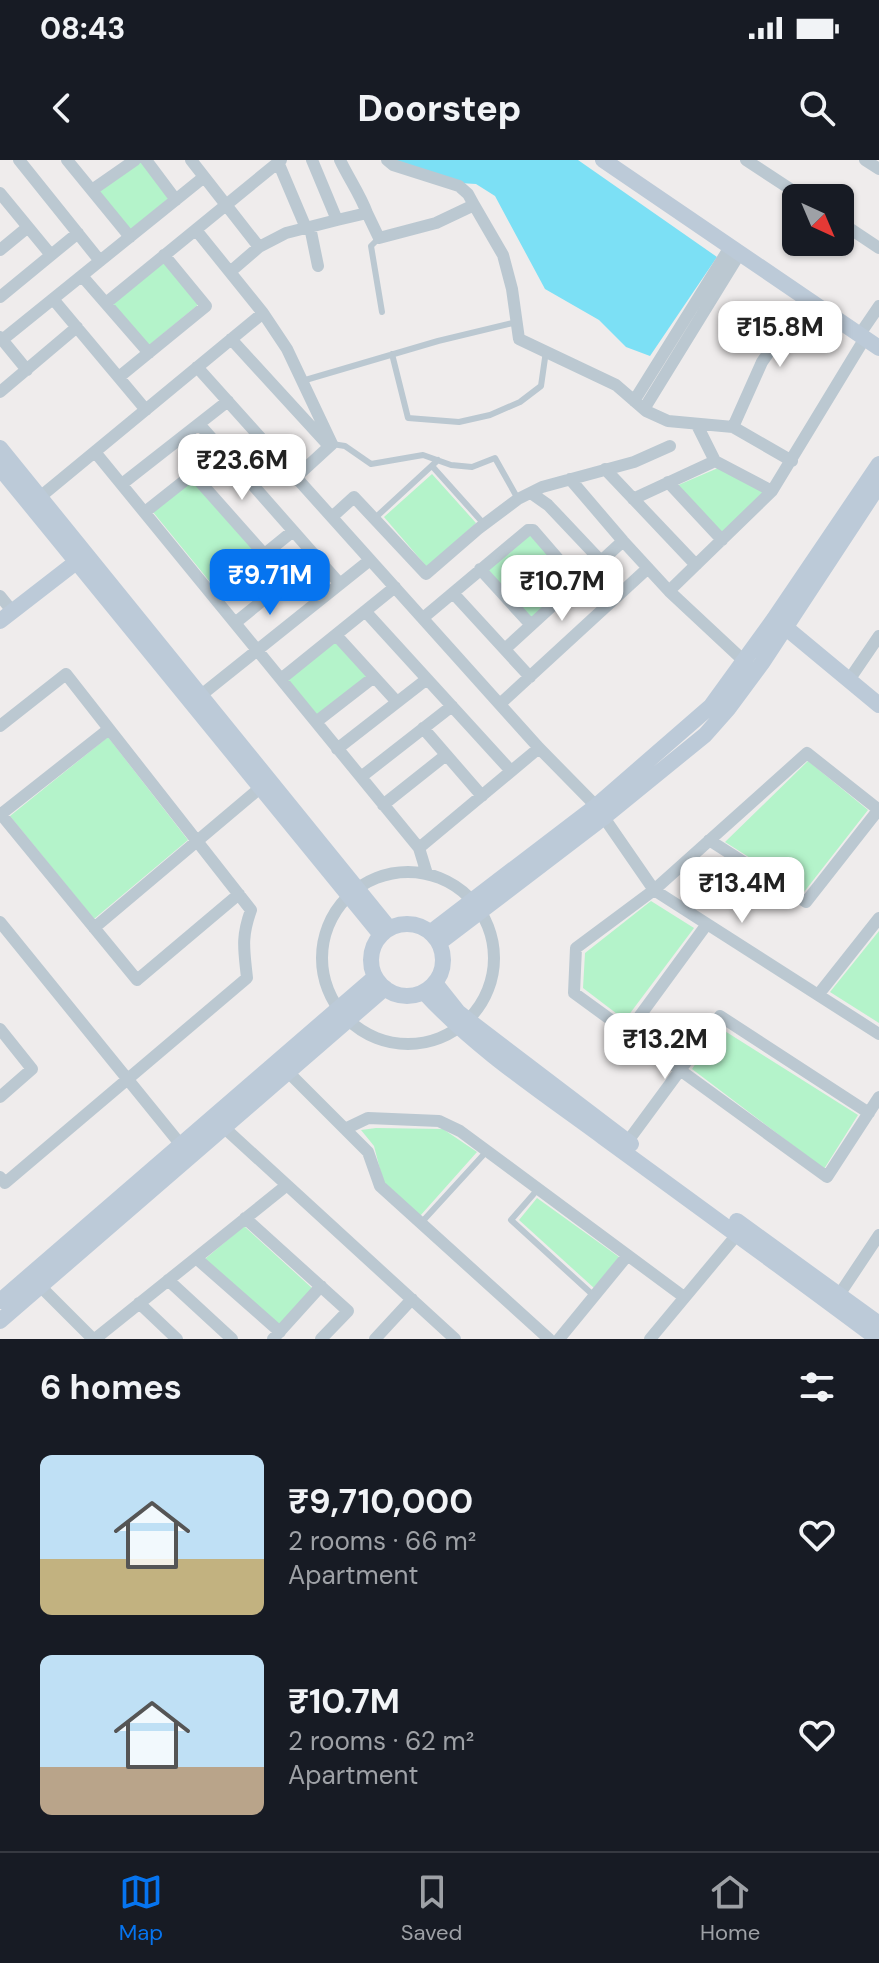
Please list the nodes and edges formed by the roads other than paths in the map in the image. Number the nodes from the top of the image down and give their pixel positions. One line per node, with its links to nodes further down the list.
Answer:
1 (19, 160): 27 (street)
2 (135, 160): 16 (street)
3 (146, 160): 18 (street)
4 (191, 160): 14 (street)
5 (312, 160): 22 (street)
6 (340, 160): 21 (street)
7 (387, 160): 19 (street)
8 (603, 160): 33 (street)
9 (746, 160): 15 (street)
10 (865, 160): 13 (street)
11 (70, 161): 16 (street)
12 (280, 161): 20 (street); 24 (street)
13 (879, 169)
14 (204, 177): 18 (street); 20 (street)
15 (783, 184)
16 (92, 190): 28 (street)
17 (0, 193): 23 (street)
18 (176, 200): 28 (street)
19 (474, 205): 29 (street); 47 (street)
20 (225, 206): 25 (street); 30 (street)
21 (367, 213): 22 (street); 29 (street)
22 (337, 220): 24 (street)
23 (28, 227): 32 (street); 34 (street)
24 (308, 228): 30 (street); 37 (street)
25 (196, 230): 35 (street); 38 (street)
26 (854, 231): 31 (street)
27 (78, 233): 34 (street); 36 (street)
28 (130, 237): 36 (street)
29 (379, 238): 45 (lane)
30 (259, 247): 38 (street)
31 (879, 248)
32 (0, 250)
33 (735, 250): 41 (street); 61 (street)
34 (51, 255): 40 (street)
35 (164, 255): 43 (street); 53 (street)
36 (100, 261): 39 (street)
37 (318, 266)
38 (230, 272): 46 (street)
39 (82, 276): 42 (street); 43 (street)
40 (0, 297)
41 (806, 298): 51 (street); 65 (street)
42 (53, 299): 48 (street); 49 (street)
43 (106, 303): 53 (street)
44 (879, 306): 51 (street)
45 (382, 312)
46 (263, 313): 50 (street); 58 (street)
47 (517, 322): 52 (street); 54 (lane)
48 (77, 327): 56 (street); 57 (street)
49 (1, 338): 56 (street)
50 (231, 339): 55 (street); 66 (street)
51 (868, 340): 72 (street)
52 (546, 351): 54 (lane); 61 (street)
53 (149, 353): 57 (street)
54 (392, 354): 58 (lane)
55 (197, 367): 60 (street); 62 (street)
56 (27, 370): 59 (street)
57 (119, 377): 62 (street)
58 (302, 381): 66 (street)
59 (0, 392)
60 (228, 401): 63 (street); 78 (street)
61 (639, 405): 64 (street)
62 (146, 410): 70 (street)
63 (199, 424): 69 (street); 81 (street)
64 (697, 425): 65 (street); 71 (street)
65 (733, 427): 72 (street)
66 (331, 445): 73 (lane); 78 (street)
67 (670, 446): 76 (street)
68 (0, 448): 85 (street)
69 (222, 451): 77 (street); 92 (street)
70 (95, 452): 81 (street); 85 (street)
71 (715, 461): 80 (street); 83 (street)
72 (792, 461): 83 (street)
73 (435, 463): 86 (lane); 90 (lane); 91 (lane)
74 (879, 464): 114 (street)
75 (0, 468): 97 (street)
76 (605, 469): 79 (street); 87 (street)
77 (193, 474): 88 (street); 95 (street)
78 (296, 477): 89 (street)
79 (570, 479): 84 (street); 94 (street)
80 (668, 482): 87 (street); 93 (street)
81 (122, 484): 88 (street)
82 (879, 485): 114 (street)
83 (772, 491): 93 (street)
84 (531, 493): 86 (street); 99 (street)
85 (40, 497): 97 (street)
86 (518, 499): 91 (street)
87 (633, 499): 100 (street)
88 (145, 512): 109 (street)
89 (332, 517): 90 (street); 98 (street)
90 (375, 518): 91 (street)
91 (484, 524)
92 (293, 531): 95 (street); 96 (street)
93 (722, 540): 100 (street)
94 (623, 541): 99 (street); 101 (street)
95 (264, 554): 109 (street)
96 (316, 557): 104 (street); 113 (street)
97 (81, 558): 111 (street); 126 (street)
98 (370, 560): 104 (street); 105 (street)
99 (601, 561): 103 (street)
100 (696, 565): 106 (street)
101 (648, 568): 106 (street); 122 (street)
102 (480, 569): 103 (street); 107 (street); 115 (street)
103 (578, 582): 115 (street)
104 (340, 584): 119 (street)
105 (395, 587): 110 (street); 112 (street)
106 (669, 591): 120 (street)
107 (453, 593): 112 (street); 118 (street)
108 (0, 596): 111 (street)
109 (213, 596): 113 (street)
110 (365, 611): 116 (street); 124 (street)
111 (6, 616)
112 (423, 618): 128 (street)
113 (235, 623): 119 (street)
114 (781, 623): 120 (street); 125 (street); 144 (street)
115 (531, 625): 118 (street)
116 (336, 635): 121 (street); 123 (street)
117 (879, 636): 125 (street)
118 (505, 649): 122 (street)
119 (257, 650): 123 (street); 126 (street)
120 (744, 661): 144 (street)
121 (374, 677): 127 (street); 131 (street)
122 (530, 677): 128 (street)
123 (281, 679): 131 (street)
124 (427, 679): 127 (street); 130 (street)
125 (849, 680): 129 (street)
126 (196, 699): 140 (street)
127 (397, 702): 136 (street)
128 (500, 704): 135 (street)
129 (879, 705)
130 (452, 706): 133 (street); 138 (street)
131 (316, 722): 136 (street)
132 (0, 726): 134 (street)
133 (423, 728): 137 (street); 139 (street)
134 (109, 729): 145 (street); 147 (street)
135 (539, 748): 138 (street); 144 (street)
136 (337, 749): 139 (street)
137 (446, 755): 141 (street); 142 (street)
138 (511, 771): 141 (street)
139 (361, 777): 142 (street)
140 (265, 784): 147 (street); 151 (street)
141 (482, 796): 148 (street)
142 (383, 805): 148 (street)
143 (879, 810): 146 (street); 146 (street)
144 (600, 812): 150 (street); 153 (street)
145 (1, 814): 157 (street)
146 (709, 840): 150 (street)
147 (197, 841): 152 (street); 157 (street)
148 (419, 848): 149 (street)
149 (427, 874): 151 (street); 153 (street)
150 (654, 890): 156 (street); 166 (street)
151 (353, 892): 158 (street); 163 (street)
152 (239, 894): 157 (street); 170 (street)
153 (477, 904): 159 (street); 164 (street)
154 (879, 918): 162 (street)
155 (0, 922): 170 (street)
156 (707, 924): 162 (street); 166 (street)
157 (94, 928)
158 (385, 932): 159 (street); 160 (street)
159 (435, 937): 161 (street)
160 (380, 982): 161 (street); 163 (street)
161 (429, 988): 164 (street)
162 (818, 995): 167 (street)
163 (343, 1015): 164 (street); 169 (street); 174 (street)
164 (464, 1024): 176 (street); 184 (street)
165 (0, 1029): 171 (street)
166 (628, 1032): 168 (street)
167 (879, 1034)
168 (680, 1070): 173 (street); 173 (street); 176 (street)
169 (288, 1072): 174 (street); 175 (street)
170 (128, 1079): 177 (street); 179 (street)
171 (0, 1097)
172 (879, 1097): 173 (street)
173 (869, 1113)
174 (218, 1122): 177 (street); 180 (street); 189 (street)
175 (345, 1129): 178 (street); 183 (street)
176 (628, 1141): 184 (street)
177 (181, 1145): 189 (street)
178 (487, 1151): 181 (street); 183 (lane)
179 (0, 1177)
180 (287, 1185): 182 (street); 194 (street)
181 (538, 1189): 186 (street); 192 (lane)
182 (245, 1218): 187 (street); 190 (street)
183 (421, 1223): 205 (street)
184 (740, 1230): 191 (street); 193 (street); 208 (street)
185 (879, 1235): 191 (street)
186 (627, 1256): 192 (street); 193 (street)
187 (196, 1258): 188 (street); 198 (street)
188 (168, 1280): 195 (street); 201 (street)
189 (35, 1281): 196 (street); 199 (street)
190 (321, 1286): 198 (street); 202 (street)
191 (839, 1295): 197 (street)
192 (594, 1296): 206 (street)
193 (684, 1297): 207 (street)
194 (412, 1299): 203 (street); 204 (street)
195 (139, 1303): 199 (street); 200 (street)
196 (3, 1306)
197 (879, 1324)
198 (276, 1336)
199 (94, 1339)
200 (176, 1339)
201 (232, 1339)
202 (321, 1339)
203 (376, 1339)
204 (455, 1339)
205 (549, 1339)
206 (559, 1339)
207 (650, 1339)
208 (878, 1339)

